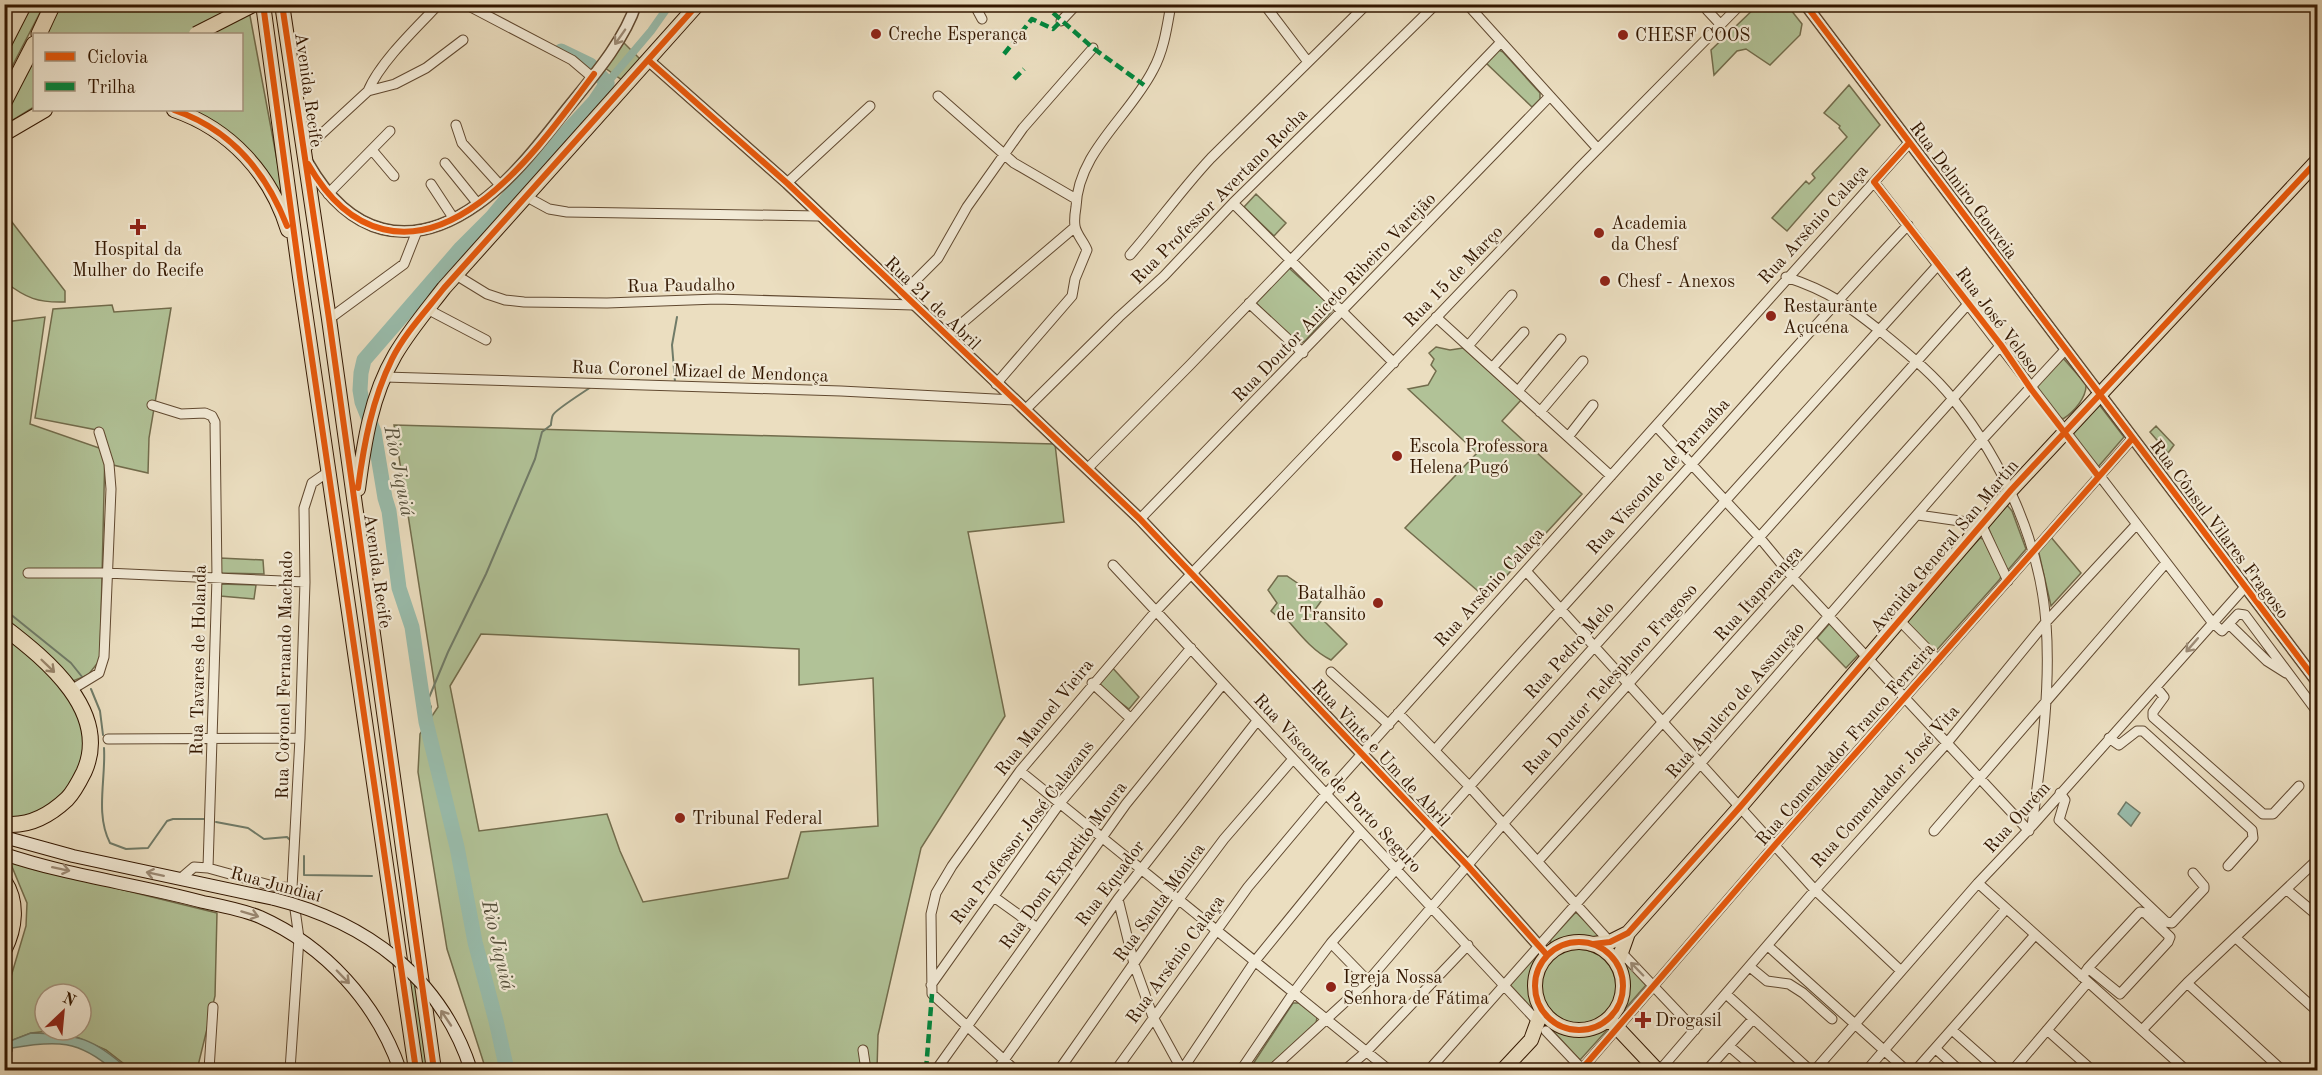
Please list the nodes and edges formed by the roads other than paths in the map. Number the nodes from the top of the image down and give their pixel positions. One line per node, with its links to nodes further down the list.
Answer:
1 (24, 4): 27 (highway)
2 (53, 4): 23 (highway)
3 (255, 4): 24 (main road, bridge); 51 (main road)
4 (263, 4): 51 (main road, Avenida Recife)
5 (282, 4): 46 (main road, Avenida Recife)
6 (439, 4): 33 (street)
7 (465, 4): 32 (street)
8 (636, 4): 32 (street, one-way to 32)
9 (698, 4): 30 (main road)
10 (974, 4): 20 (street)
11 (1077, 4): 21 (street)
12 (1171, 4): 58 (street)
13 (1264, 4): 31 (street)
14 (1367, 4): 31 (street)
15 (1436, 4): 59 (street, Rua Professor Avertano Rocha)
16 (1467, 4): 26 (street)
17 (1741, 4): 22 (street, Rua 15 de Março)
18 (1805, 4): 43 (street, Rua Delmiro Gouveia)
19 (1707, 10): 22 (street)
20 (982, 20)
21 (1061, 21)
22 (1720, 24): 45 (street, Rua 15 de Março)
23 (39, 33)
24 (198, 33)
25 (463, 40): 33 (street)
26 (1501, 42): 35 (street); 68 (street)
27 (4, 43)
28 (33, 46): 36 (highway)
29 (1093, 48): 47 (street)
30 (648, 60): 53 (street, Rua 21 de Abril); 57 (main road)
31 (1308, 62): 66 (street)
32 (595, 72): 55 (street)
33 (368, 91): 46 (street)
34 (938, 96): 47 (street)
35 (1550, 96): 45 (street); 79 (street, Rua Doutor Aniceto Ribeiro Varejão)
36 (4, 102)
37 (870, 106): 53 (street)
38 (43, 111): 42 (main road)
39 (177, 111): 67 (main road)
40 (456, 125): 55 (street)
41 (390, 131): 44 (street)
42 (4, 134)
43 (1909, 143): 52 (street, Rua Arsênio Calaça); 89 (street, Rua Delmiro Gouveia)
44 (372, 150): 50 (street); 56 (street)
45 (1598, 150): 80 (street, Rua 15 de Março)
46 (303, 153): 56 (street); 81 (main road, Avenida Recife)
47 (1004, 155): 58 (street); 72 (street)
48 (2318, 160): 99 (main road, Avenida General San Martin)
49 (445, 163): 60 (street)
50 (394, 176)
51 (287, 180): 67 (main road, Avenida Recife)
52 (1874, 182): 63 (street, Rua José Veloso); 71 (street, Rua Arsênio Calaça)
53 (787, 183): 61 (street, Rua 21 de Abril)
54 (431, 184): 62 (street)
55 (500, 185): 60 (street)
56 (328, 194): 65 (street)
57 (527, 197): 61 (street); 70 (main road)
58 (1076, 199): 64 (street)
59 (1233, 203): 68 (street); 104 (street, Rua Professor Avertano Rocha)
60 (478, 204): 62 (street)
61 (819, 216): 72 (street, Rua 21 de Abril)
62 (454, 219): 65 (street)
63 (1908, 225): 69 (street, Rua José Veloso); 74 (street, Rua Visconde de Parnaíba)
64 (1075, 227): 84 (street); 96 (street)
65 (417, 231): 81 (street)
66 (1130, 255)
67 (297, 260): 114 (main road, Avenida Recife)
68 (1290, 260): 75 (street); 79 (street)
69 (1938, 265): 76 (street, Rua José Veloso); 82 (street, Rua Pedro Melo)
70 (456, 275): 77 (street, Rua Paudalho); 78 (main road)
71 (1786, 278): 74 (street); 106 (street, Rua Arsênio Calaça)
72 (902, 294): 77 (street, Rua 21 de Abril)
73 (1512, 294): 88 (street)
74 (1838, 298): 82 (street); 112 (street, Rua Visconde de Parnaíba)
75 (1249, 303): 90 (street); 113 (street)
76 (1968, 304): 87 (street, Rua José Veloso); 92 (street, Rua Doutor Telesphoro Fragoso)
77 (913, 305): 84 (street, Rua 21 de Abril)
78 (428, 309): 86 (street); 95 (main road)
79 (1342, 312): 90 (street, Rua Doutor Aniceto Ribeiro Varejão); 93 (street)
80 (1436, 317): 88 (street); 93 (street, Rua 15 de Março)
81 (329, 319): 119 (main road, Avenida Recife)
82 (1879, 331): 92 (street); 118 (street, Rua Pedro Melo)
83 (1524, 332): 94 (street)
84 (947, 336): 96 (street, Rua 21 de Abril)
85 (1561, 339): 98 (street)
86 (486, 340)
87 (2001, 345): 97 (street, Rua José Veloso); 100 (street, Rua Itaporanga)
88 (1468, 346): 94 (street)
89 (2065, 350): 97 (street, Rua Apulcro de Assunção); 99 (street, Rua Delmiro Gouveia)
90 (1303, 353): 121 (street, Rua Doutor Aniceto Ribeiro Varejão)
91 (1583, 361): 105 (street)
92 (1917, 361): 100 (street); 124 (street, Rua Doutor Telesphoro Fragoso)
93 (1394, 363): 131 (street, Rua 15 de Março)
94 (1492, 368): 98 (street)
95 (385, 377): 101 (street, Rua Coronel Mizael de Mendonça); 119 (main road)
96 (996, 384): 101 (street, Rua 21 de Abril)
97 (2031, 389): 108 (street, Rua José Veloso); 111 (street, Rua Apulcro de Assunção)
98 (1518, 391): 105 (street)
99 (2098, 394): 108 (main road, Avenida General San Martin); 110 (street, Rua Cônsul Vilares Fragoso)
100 (1953, 399): 111 (street); 133 (street, Rua Itaporanga)
101 (1014, 400): 104 (street, Rua 21 de Abril)
102 (152, 405): 132 (street, Rua Tavares de Holanda)
103 (1593, 405): 109 (street)
104 (1025, 410): 113 (street, Rua 21 de Abril)
105 (1540, 412): 109 (street)
106 (1656, 426): 112 (street); 115 (street, Rua Arsênio Calaça)
107 (99, 432): 130 (street)
108 (2063, 432): 116 (street, Rua José Veloso); 117 (main road, Avenida General San Martin)
109 (1568, 437): 115 (street)
110 (2132, 439): 116 (street, Rua Comendador Franco Ferreira); 136 (street, Rua Cônsul Vilares Fragoso)
111 (1981, 441): 117 (street); 120 (street, Rua Apulcro de Assunção)
112 (1692, 464): 118 (street); 137 (street, Rua Visconde de Parnaíba)
113 (1088, 468): 121 (street, Rua 21 de Abril)
114 (328, 472): 135 (street, Rua Coronel Fernando Machado); 266 (main road, Avenida Recife)
115 (1611, 476): 128 (street, Rua Arsênio Calaça)
116 (2098, 476): 123 (street, Rua José Veloso); 125 (street, Rua Comendador Franco Ferreira)
117 (2011, 490): 122 (main road, Avenida General San Martin); 125 (street)
118 (1727, 502): 124 (street); 145 (street, Rua Pedro Melo)
119 (355, 512): 267 (main road, Avenida Recife)
120 (1918, 514): 122 (street); 139 (street, Rua Apulcro de Assunção)
121 (1140, 519): 131 (street, Rua 21 de Abril)
122 (1981, 524): 134 (street); 140 (main road, Avenida General San Martin)
123 (2136, 525): 126 (street, Rua José Veloso); 141 (street, Rua Comendador José Vita)
124 (1760, 538): 133 (street); 154 (street, Rua Doutor Telesphoro Fragoso)
125 (2034, 551): 134 (street, Rua Comendador Franco Ferreira); 141 (street)
126 (2166, 564): 142 (street, Rua José Veloso); 158 (street)
127 (1113, 565): 138 (street, Rua Visconde de Porto Seguro)
128 (1526, 571): 137 (street); 159 (street, Rua Arsênio Calaça)
129 (28, 573): 130 (street)
130 (106, 573): 132 (street); 156 (street)
131 (1192, 573): 138 (street, Rua Manoel Vieira); 171 (street, Rua Vinte e Um de Abril)
132 (217, 578): 135 (street); 165 (street, Rua Tavares de Holanda)
133 (1793, 578): 139 (street); 163 (street, Rua Itaporanga)
134 (2008, 581): 148 (street, Rua Comendador Franco Ferreira)
135 (304, 582): 166 (street, Rua Coronel Fernando Machado)
136 (2245, 586): 142 (street, Rua Ourém); 151 (street, Rua Cônsul Vilares Fragoso)
137 (1560, 608): 145 (street); 170 (street, Rua Visconde de Parnaíba)
138 (1156, 611): 146 (street, Rua Visconde de Porto Seguro); 152 (street, Rua Manoel Vieira)
139 (1829, 617): 147 (street); 173 (street, Rua Apulcro de Assunção)
140 (1900, 621): 147 (main road, Avenida General San Martin); 148 (street)
141 (2046, 622): 158 (street); 169 (street, Rua Comendador José Vita)
142 (2212, 622): 143 (street); 155 (street, Rua Ourém, one-way to 155)
143 (2229, 624): 150 (street); 150 (street)
144 (4, 627): 156 (highway, one-way to 156)
145 (1595, 645): 154 (street); 177 (street, Rua Pedro Melo)
146 (1191, 648): 153 (street, Rua Visconde de Porto Seguro); 161 (street, Rua Professor José Calazans)
147 (1868, 659): 157 (street); 181 (main road, Avenida General San Martin)
148 (1938, 660): 157 (street, Rua Comendador Franco Ferreira)
149 (1331, 672): 164 (street)
150 (2289, 675): 160 (street)
151 (2318, 682)
152 (1092, 683): 161 (street); 174 (street, Rua Manoel Vieira)
153 (1224, 684): 162 (street, Rua Visconde de Porto Seguro); 189 (street, Rua Dom Expedito Moura)
154 (1628, 684): 163 (street); 183 (street, Rua Doutor Telesphoro Fragoso)
155 (2156, 687): 167 (street, Rua Ourém); 176 (street)
156 (71, 690): 182 (highway)
157 (1905, 698): 169 (street); 190 (street, Rua Comendador Franco Ferreira)
158 (2046, 701): 175 (street); 184 (street)
159 (1398, 713): 164 (street, Rua Arsênio Calaça); 170 (street)
160 (2318, 713)
161 (1130, 718): 180 (street, Rua Professor José Calazans)
162 (1257, 721): 172 (street, Rua Visconde de Porto Seguro); 197 (street, Rua Equador)
163 (1663, 723): 173 (street); 193 (street, Rua Itaporanga)
164 (1389, 724): 171 (street, Rua Arsênio Calaça)
165 (213, 737): 166 (street); 168 (street); 196 (street, Rua Tavares de Holanda)
166 (300, 738): 203 (street, Rua Coronel Fernando Machado)
167 (2109, 738): 178 (street, Rua Ourém); 195 (street)
168 (108, 739)
169 (1947, 743): 175 (street); 204 (street, Rua Comendador José Vita)
170 (1435, 750): 177 (street)
171 (1363, 755): 179 (street, Rua Arsênio Calaça); 185 (street, Rua Vinte e Um de Abril)
172 (1293, 759): 179 (street, Rua Visconde de Porto Seguro); 208 (street, Rua Santa Mônica)
173 (1700, 764): 181 (street); 209 (street, Rua Apulcro de Assunção)
174 (1020, 771): 180 (street); 237 (street, Rua Manoel Vieira)
175 (1980, 780): 184 (street); 186 (street)
176 (2299, 786)
177 (1470, 787): 183 (street); 185 (street, Rua Pedro Melo)
178 (2060, 793): 184 (street, Rua Ourém); 199 (street)
179 (1326, 794): 187 (street, Rua Visconde de Porto Seguro); 214 (street, Rua Arsênio Calaça)
180 (1060, 803): 189 (street); 206 (street, Rua Professor José Calazans)
181 (1740, 807): 190 (street); 215 (main road, Avenida General San Martin)
182 (4, 824)
183 (1503, 824): 193 (street); 194 (street, Rua Doutor Telesphoro Fragoso)
184 (2031, 828): 202 (street, Rua Ourém)
185 (1433, 830): 194 (street, Rua Vinte e Um de Abril); 198 (street, Rua Pedro Melo)
186 (1934, 831)
187 (1360, 832): 198 (street, Rua Visconde de Porto Seguro); 227 (street)
188 (4, 837): 200 (main road, Rua Jundiaí, one-way to 188)
189 (1102, 837): 197 (street); 213 (street, Rua Dom Expedito Moura)
190 (1775, 845): 204 (street); 236 (street, Rua Comendador Franco Ferreira)
191 (4, 854): 217 (main road, Rua Jundiaí, one-way to 217)
192 (2318, 860): 205 (street)
193 (1538, 861): 209 (street)
194 (1467, 866): 210 (street, Rua Doutor Telesphoro Fragoso); 225 (street, Rua Vinte e Um de Abril)
195 (2228, 866)
196 (207, 868): 200 (street); 203 (street)
197 (1141, 868): 207 (street, Rua Equador); 208 (street)
198 (1396, 869): 210 (street, Rua Visconde de Porto Seguro); 220 (street, Rua Pedro Melo)
199 (2193, 873)
200 (180, 879): 268 (main road, Rua Jundiaí, one-way to 200, bridge)
201 (4, 881): 224 (highway)
202 (1978, 883): 211 (street); 231 (street, Rua Ourém)
203 (292, 888): 217 (street, Rua Coronel Fernando Machado)
204 (1815, 890): 223 (street, Rua Comendador José Vita); 231 (street)
205 (2287, 890): 212 (street); 218 (street)
206 (994, 897): 213 (street); 237 (street, Rua Professor José Calazans)
207 (1118, 899): 228 (street); 260 (street, Rua Equador)
208 (1179, 899): 214 (street); 228 (street, Rua Santa Mônica)
209 (1576, 904): 219 (street); 225 (street, Rua Apulcro de Assunção)
210 (1432, 907): 222 (street, Rua Visconde de Porto Seguro); 233 (street, Rua Doutor Telesphoro Fragoso)
211 (2006, 909): 216 (street); 258 (street)
212 (2318, 916)
213 (1037, 928): 249 (street, Rua Dom Expedito Moura)
214 (1217, 929): 227 (street); 242 (street, Rua Arsênio Calaça)
215 (1628, 933): 219 (main road, Avenida General San Martin); 226 (main road, Avenida General San Martin)
216 (2035, 935): 232 (street); 252 (street)
217 (299, 938): 264 (street, Rua Coronel Fernando Machado); 265 (main road, Rua Jundiaí, one-way to 265)
218 (2236, 938): 234 (street); 241 (street)
219 (1610, 942): 221 (main road, Avenida General San Martin)
220 (1331, 943): 233 (street); 238 (street, Rua Pedro Melo)
221 (1593, 944): 225 (main road); 226 (main road)
222 (1468, 945): 235 (street, Rua Visconde de Porto Seguro); 259 (street)
223 (1768, 946): 229 (street, Rua Comendador José Vita); 248 (street)
224 (4, 950)
225 (1544, 951): 235 (street, Rua Apulcro de Assunção); 246 (main road)
226 (1619, 958): 236 (street, one-way to 226); 247 (main road)
227 (1255, 961): 238 (street); 261 (street)
228 (1134, 964): 242 (street); 273 (street, Rua Santa Mônica)
229 (1750, 967): 239 (street, Rua Comendador José Vita); 244 (street)
230 (2088, 968): 230 (street); 232 (street)
231 (1901, 971): 248 (street, Rua Ourém)
232 (2085, 979): 253 (street); 254 (street)
233 (1368, 981): 245 (street, Rua Doutor Telesphoro Fragoso)
234 (2187, 983): 254 (street); 294 (street)
235 (1505, 986): 246 (street, Rua Visconde de Porto Seguro); 279 (street, Rua Apulcro de Assunção)
236 (1653, 986): 247 (street, Rua Comendador Franco Ferreira); 251 (street)
237 (931, 989): 249 (street)
238 (1294, 992): 245 (street); 275 (street, Rua Pedro Melo)
239 (1726, 994): 243 (street); 251 (street, Rua Comendador José Vita)
240 (213, 1007): 263 (street)
241 (2318, 1012)
242 (1153, 1017): 261 (street); 274 (street, Rua Arsênio Calaça)
243 (1753, 1019): 255 (street); 284 (street)
244 (1832, 1019)
245 (1327, 1021): 259 (street); 276 (street, Rua Doutor Telesphoro Fragoso)
246 (1542, 1021): 250 (main road); 250 (main road); 262 (street, Rua Visconde de Porto Seguro); 280 (main road)
247 (1613, 1024): 250 (main road); 262 (street, Rua Comendador Franco Ferreira); 281 (main road)
248 (1856, 1024): 258 (street); 285 (street, Rua Ourém)
249 (966, 1026): 260 (street); 270 (street, Rua Dom Expedito Moura)
250 (1564, 1028)
251 (1695, 1030): 281 (street, Rua Comendador José Vita)
252 (1952, 1030): 256 (street); 290 (street)
253 (2047, 1030): 291 (street); 292 (street)
254 (2142, 1030): 293 (street)
255 (1729, 1046): 282 (street); 283 (street)
256 (1936, 1049): 288 (street); 289 (street)
257 (863, 1050): 269 (street)
258 (1884, 1050): 286 (street); 287 (street)
259 (1366, 1052): 277 (street); 278 (street)
260 (1004, 1061): 271 (street, Rua Equador); 272 (street)
261 (1182, 1070)
262 (1582, 1070)
263 (209, 1071)
264 (290, 1071)
265 (400, 1071)
266 (416, 1071)
267 (434, 1071)
268 (471, 1071)
269 (866, 1071)
270 (936, 1071)
271 (997, 1071)
272 (1015, 1071)
273 (1059, 1071)
274 (1116, 1071)
275 (1241, 1071)
276 (1271, 1071)
277 (1345, 1071)
278 (1389, 1071)
279 (1429, 1071)
280 (1503, 1071)
281 (1659, 1071)
282 (1707, 1071)
283 (1757, 1071)
284 (1810, 1071)
285 (1815, 1071)
286 (1867, 1071)
287 (1906, 1071)
288 (1916, 1071)
289 (1959, 1071)
290 (1997, 1071)
291 (2013, 1071)
292 (2092, 1071)
293 (2186, 1071)
294 (2282, 1071)

